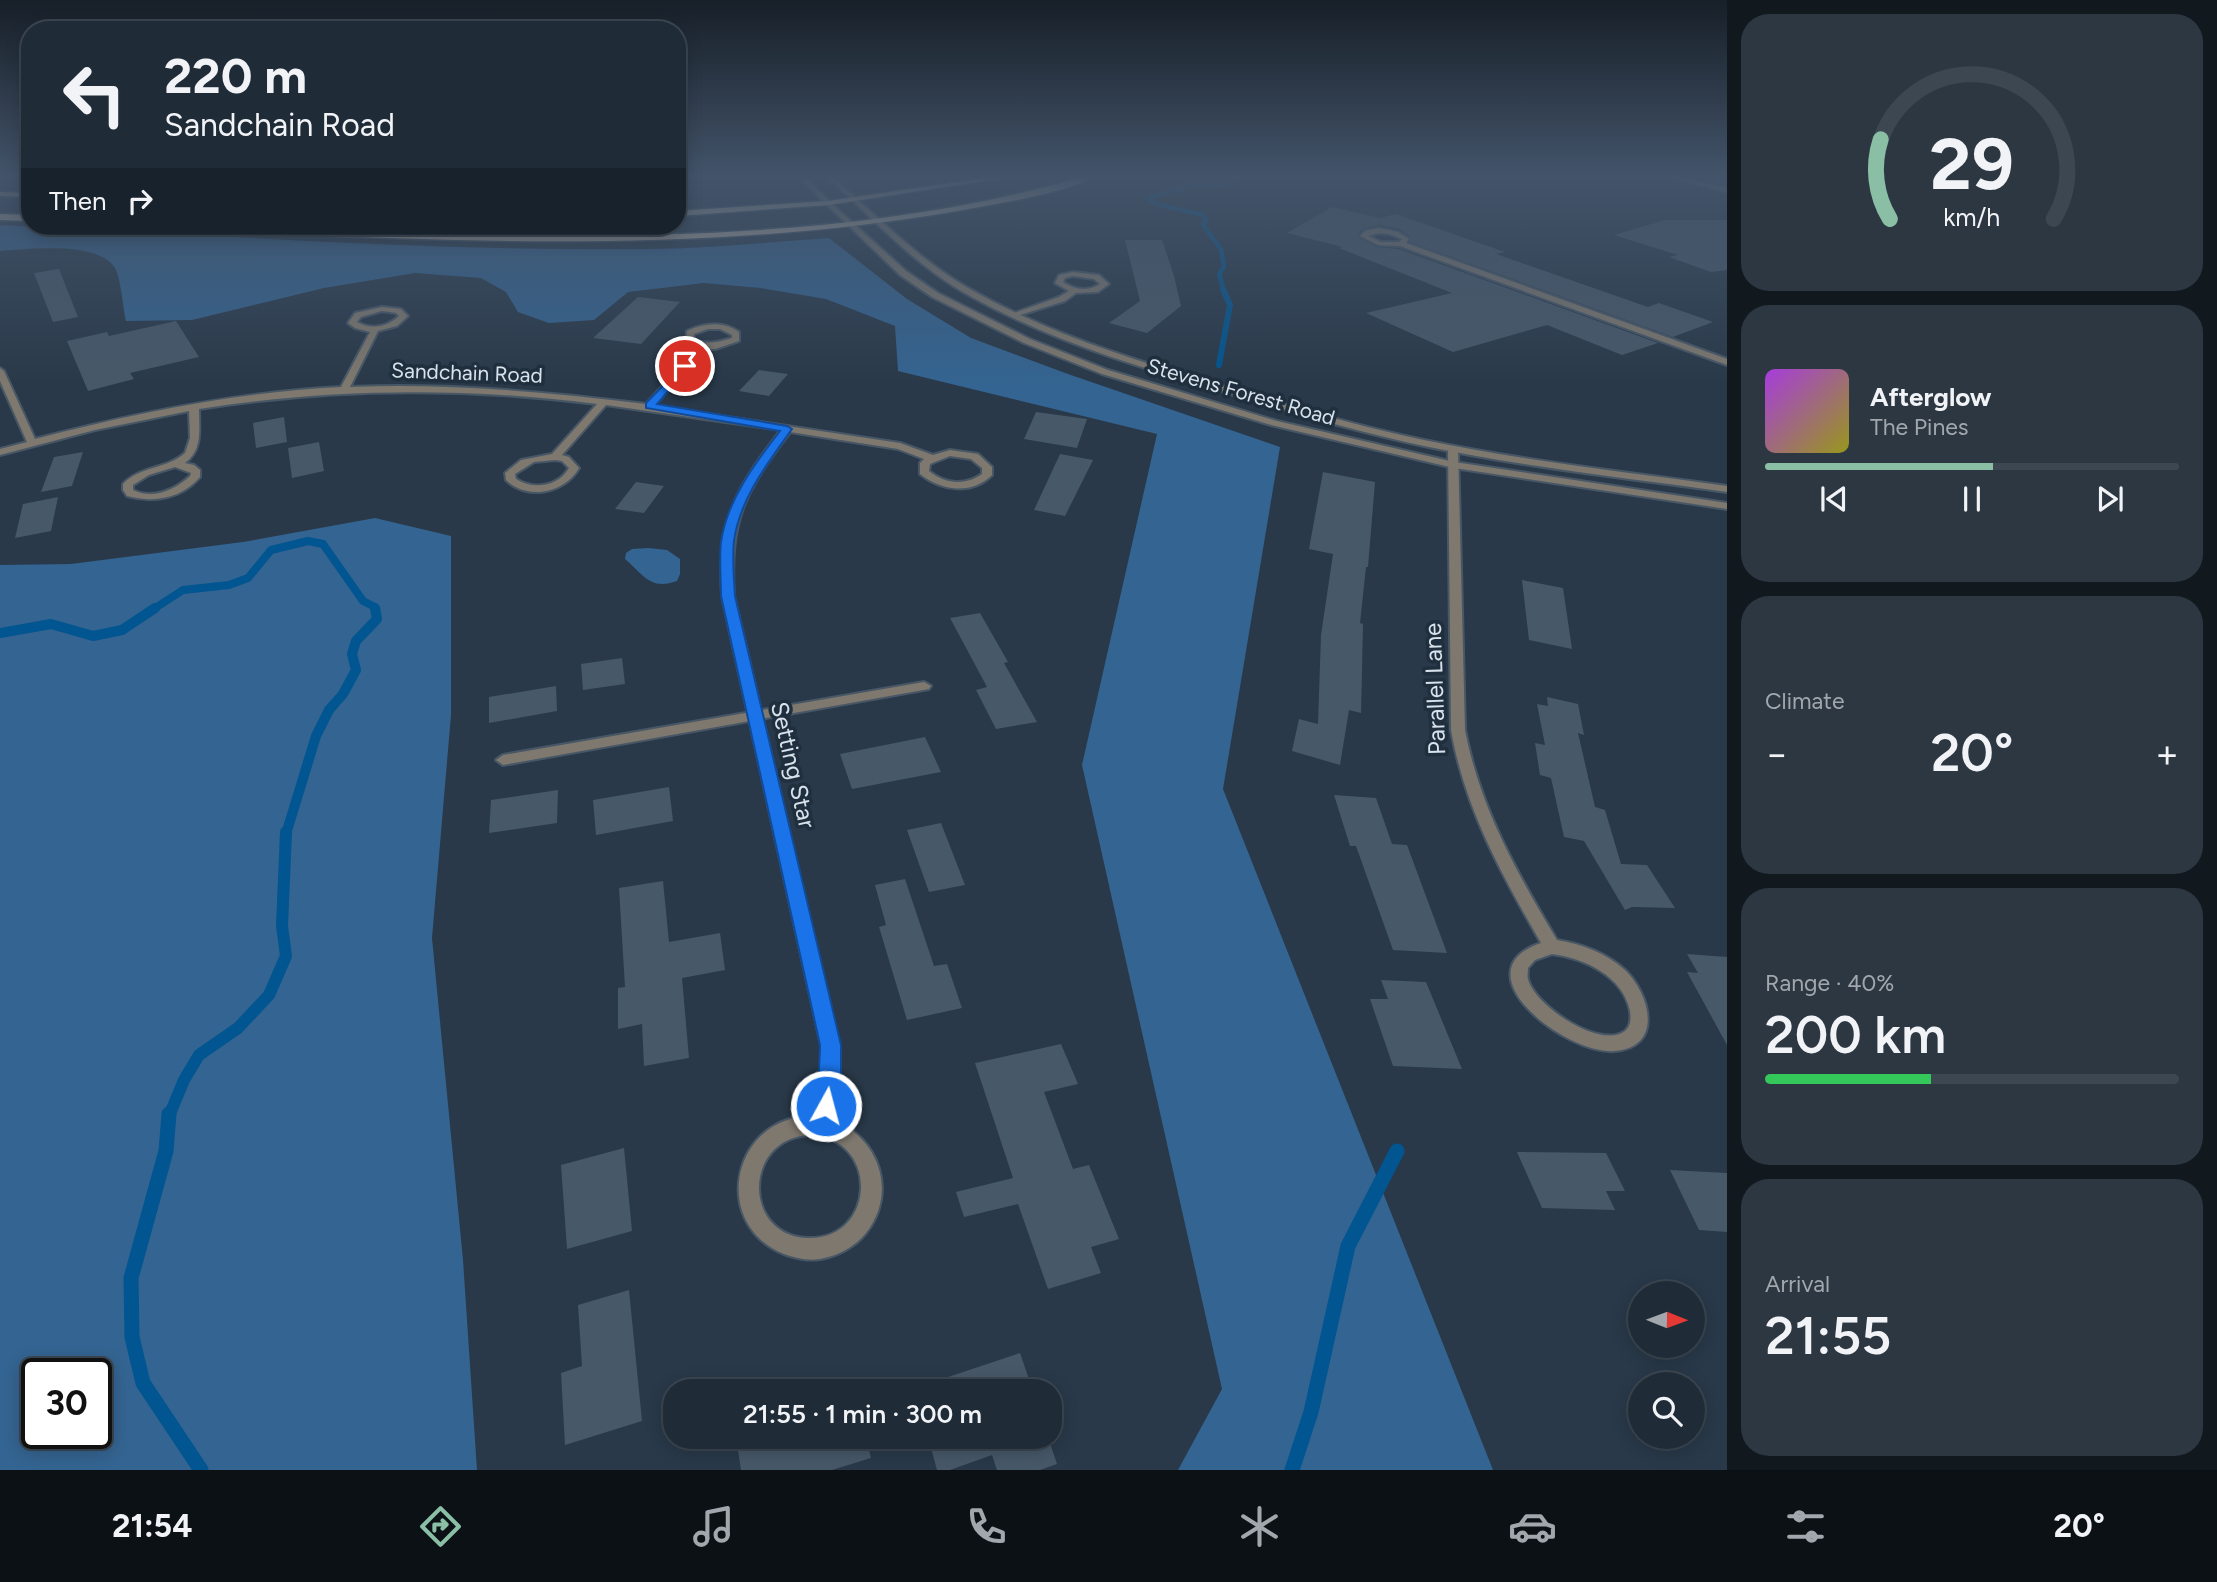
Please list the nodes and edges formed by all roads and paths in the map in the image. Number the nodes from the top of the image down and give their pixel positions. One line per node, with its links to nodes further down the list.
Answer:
1 (874, 247): 21 (street, Stevens Forest Road)
2 (908, 247): 5 (street, Stevens Forest Road)
3 (1408, 247): 8 (street)
4 (1074, 290): 4 (street); 5 (street)
5 (1017, 315): 16 (street, Stevens Forest Road)
6 (375, 329): 6 (street); 10 (street)
7 (703, 346): 7 (street); 12 (street)
8 (1727, 362)
9 (0, 371): 15 (street)
10 (344, 390): 11 (street, Sandchain Road); 13 (street, Sandchain Road)
11 (604, 401): 12 (street, Sandchain Road); 18 (street)
12 (649, 406): 14 (street, Sandchain Road)
13 (194, 408): 15 (street, Sandchain Road); 20 (street)
14 (787, 429): 19 (street, Sandchain Road); 25 (street, Setting Star)
15 (32, 443): 17 (street, Sandchain Road)
16 (1453, 449): 21 (street, Parallel Lane); 22 (street, Stevens Forest Road)
17 (0, 452)
18 (555, 457): 18 (street)
19 (932, 458): 19 (street, Sandchain Road)
20 (179, 465): 20 (street)
21 (1454, 465): 23 (street, Stevens Forest Road); 27 (street, Parallel Lane)
22 (1727, 489)
23 (1727, 506)
24 (924, 686): 25 (street)
25 (754, 717): 26 (street); 28 (street, Setting Star)
26 (503, 760)
27 (1552, 947): 27 (street)
28 (822, 1125): 28 (street)

